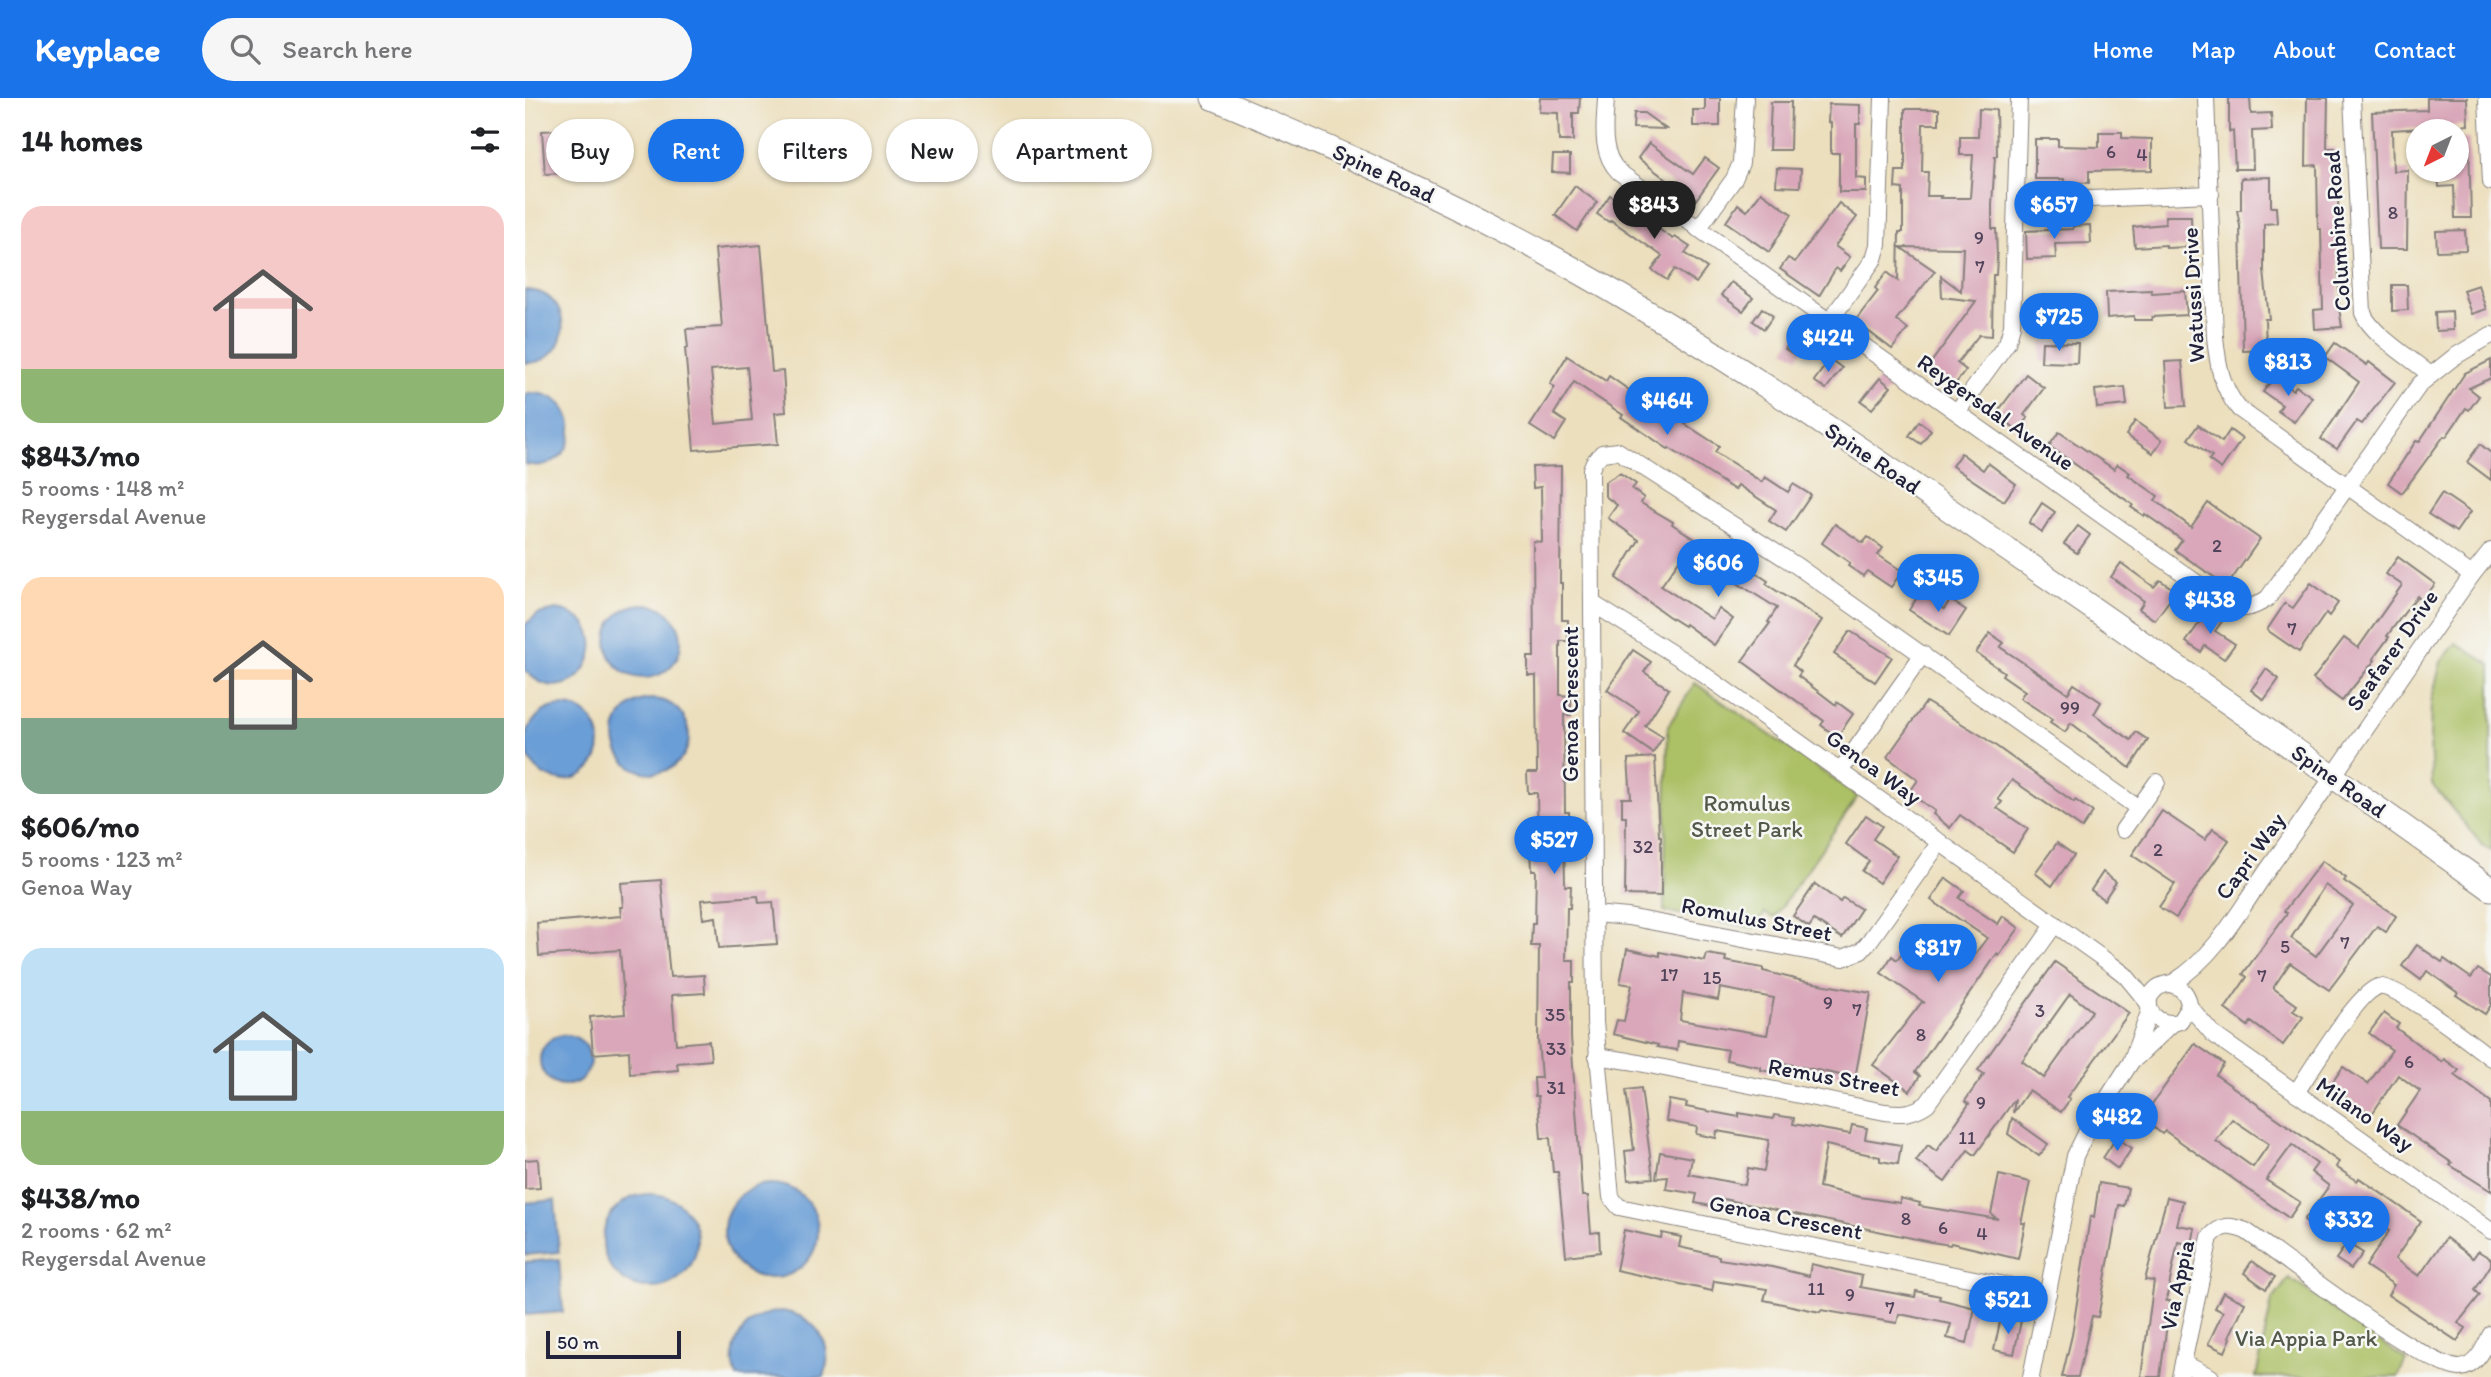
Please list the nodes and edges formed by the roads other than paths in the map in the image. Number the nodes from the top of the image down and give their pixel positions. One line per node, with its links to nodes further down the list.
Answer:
1 (1213, 98): 23 (main road, Spine Road)
2 (1606, 98): 12 (street, Reygersdal Avenue)
3 (1745, 98): 12 (street)
4 (1883, 98): 13 (street)
5 (2019, 98): 11 (street)
6 (2206, 98): 10 (street, Watussi Drive)
7 (2352, 98): 15 (street, Columbine Road)
8 (2487, 98): 9 (street)
9 (2491, 182)
10 (2211, 194): 11 (street); 17 (street, Watussi Drive)
11 (2016, 202): 16 (street)
12 (1698, 229): 13 (street, Reygersdal Avenue)
13 (1829, 322): 16 (street, Reygersdal Avenue)
14 (2491, 335): 15 (street)
15 (2430, 374): 17 (street)
16 (1957, 412): 17 (street, Reygersdal Avenue)
17 (2348, 486): 19 (street, Watussi Drive)
18 (2491, 551): 19 (street, Seafarer Drive)
19 (2472, 575): 23 (street, Seafarer Drive)
20 (1592, 603): 21 (street, Genoa Crescent); 22 (street, Genoa Way); 29 (street, Genoa Crescent)
21 (1923, 654): 22 (street); 25 (street, Genoa Crescent)
22 (1841, 770): 27 (street, Genoa Way)
23 (2334, 777): 28 (main road, Spine Road); 31 (street, Capri Way)
24 (2157, 782): 25 (street)
25 (2138, 808): 26 (street)
26 (2123, 830)
27 (1940, 842): 29 (street, Romulus Street); 30 (street, Genoa Way)
28 (2491, 889)
29 (1594, 914): 38 (street, Genoa Crescent)
30 (2056, 924): 32 (street, Genoa Way); 38 (street, Remus Street)
31 (2202, 961): 33 (street, Capri Way); 34 (street, Capri Way)
32 (2125, 975): 33 (street, Genoa Way); 35 (street, Genoa Way)
33 (2165, 985): 34 (street); 35 (street)
34 (2188, 1003): 36 (street); 37 (street, Milano Way)
35 (2149, 1007): 36 (street); 40 (street)
36 (2176, 1022): 37 (street, Milano Way); 40 (street)
37 (2213, 1034): 41 (street, Milano Way)
38 (1597, 1056): 43 (street, Genoa Crescent)
39 (2491, 1058): 41 (street)
40 (2131, 1062): 43 (street)
41 (2296, 1093): 42 (street, Milano Way)
42 (2491, 1231)
43 (2048, 1294): 46 (street)
44 (2491, 1334): 45 (street, Via Appia)
45 (2182, 1370): 47 (street, Via Appia)
46 (2031, 1377)
47 (2211, 1377)

